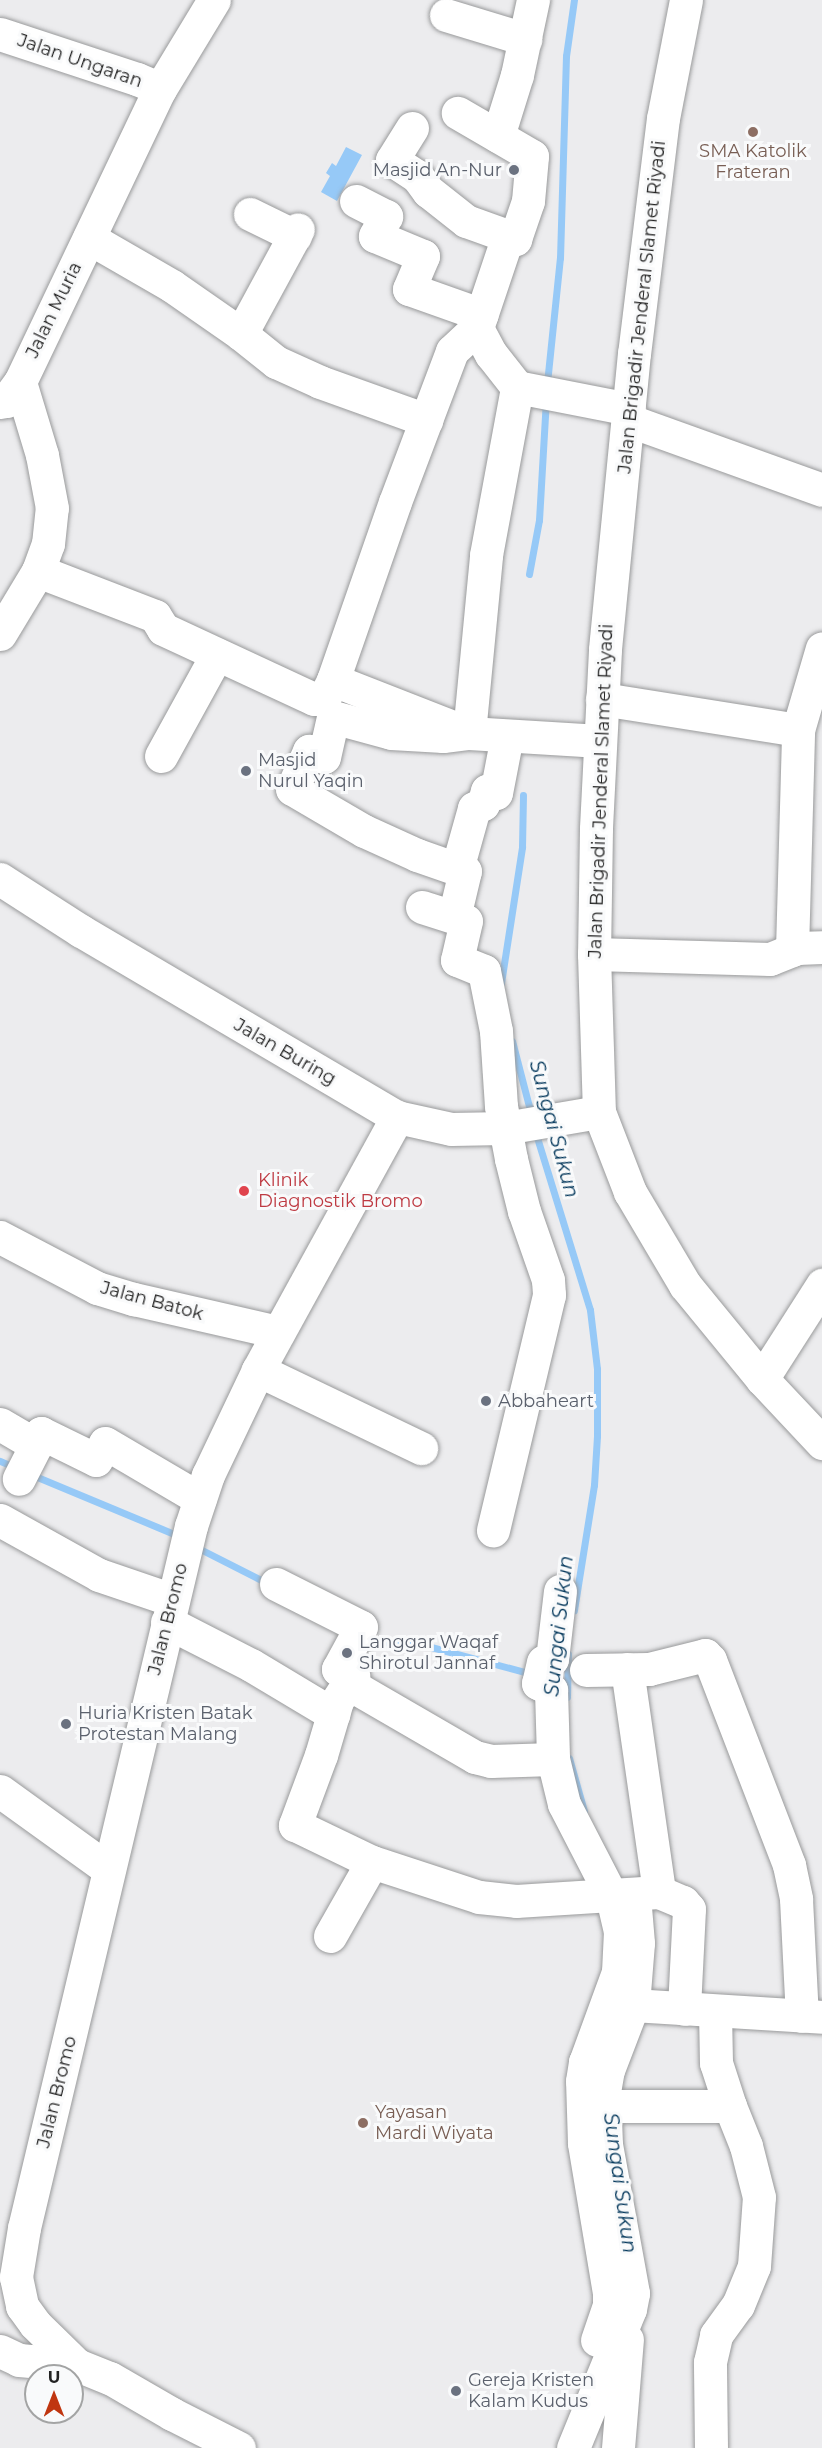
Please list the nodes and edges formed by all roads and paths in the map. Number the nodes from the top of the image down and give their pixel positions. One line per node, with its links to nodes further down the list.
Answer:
1 (214, 0): 7 (street, Jalan Muria)
2 (533, 0): 6 (street)
3 (686, 0): 19 (street, Jalan Brigadir Jenderal Slamet Riyadi)
4 (446, 15): 6 (street)
5 (0, 34): 7 (street, Jalan Ungaran)
6 (525, 39): 10 (street)
7 (160, 89): 14 (street, Jalan Muria)
8 (458, 113): 10 (street)
9 (412, 128): 13 (street)
10 (498, 136): 13 (street)
11 (356, 201): 16 (street)
12 (250, 214): 15 (street)
13 (508, 236): 16 (street)
14 (89, 237): 15 (street); 18 (street, Jalan Muria)
15 (241, 334): 20 (street)
16 (477, 335): 17 (street); 20 (street)
17 (536, 390): 19 (street); 29 (street)
18 (10, 392): 22 (street, Jalan Muria)
19 (629, 415): 21 (street); 27 (street, Jalan Brigadir Jenderal Slamet Riyadi)
20 (426, 420): 26 (street)
21 (822, 490)
22 (38, 571): 23 (street, Jalan Muria); 25 (street)
23 (0, 634)
24 (822, 648): 28 (street)
25 (217, 654): 26 (street); 32 (street)
26 (333, 680): 29 (street)
27 (602, 699): 28 (street); 31 (street, Jalan Brigadir Jenderal Slamet Riyadi)
28 (798, 730): 35 (street)
29 (469, 733): 30 (street); 33 (street)
30 (507, 736): 31 (street); 33 (street)
31 (600, 741): 39 (street, Jalan Brigadir Jenderal Slamet Riyadi)
32 (161, 756)
33 (457, 868): 37 (street)
34 (0, 879): 41 (street, Jalan Buring)
35 (808, 896): 38 (street)
36 (422, 907): 37 (street)
37 (454, 918): 42 (street)
38 (807, 949): 39 (street)
39 (594, 954): 40 (street, Jalan Brigadir Jenderal Slamet Riyadi)
40 (598, 1112): 42 (street, Jalan Buring); 47 (street, Jalan Brigadir Jenderal Slamet Riyadi)
41 (396, 1117): 42 (street, Jalan Buring); 45 (street, Jalan Bromo)
42 (512, 1127): 54 (street)
43 (0, 1237): 45 (street, Jalan Batok)
44 (822, 1285): 47 (street)
45 (278, 1332): 46 (street, Jalan Bromo)
46 (258, 1370): 50 (street); 52 (street, Jalan Bromo)
47 (762, 1379): 49 (street, Jalan Brigadir Jenderal Slamet Riyadi)
48 (0, 1424): 51 (street)
49 (822, 1443)
50 (421, 1448)
51 (20, 1466): 52 (street); 53 (street)
52 (200, 1499): 57 (street, Jalan Bromo)
53 (0, 1519): 57 (street)
54 (493, 1530)
55 (276, 1584): 60 (street)
56 (560, 1591): 62 (street)
57 (170, 1611): 61 (street); 65 (street, Jalan Bromo)
58 (586, 1670): 59 (street)
59 (627, 1670): 66 (street); 70 (street)
60 (349, 1684): 61 (street); 62 (street)
61 (333, 1713): 64 (street)
62 (553, 1759): 66 (street)
63 (0, 1791): 65 (street)
64 (372, 1862): 66 (street); 67 (street)
65 (108, 1869): 74 (street, Jalan Bromo)
66 (635, 1895): 68 (street); 69 (street); 71 (street)
67 (330, 1936)
68 (633, 2006): 69 (street); 71 (street)
69 (700, 2010): 70 (street); 73 (street)
70 (812, 2017)
71 (597, 2066): 72 (street); 81 (street)
72 (604, 2106): 73 (street); 76 (street)
73 (730, 2106): 87 (street)
74 (24, 2228): 75 (street, Jalan Bromo); 79 (street, Jalan Bromo)
75 (0, 2270)
76 (630, 2309): 81 (street); 86 (street)
77 (6, 2358): 78 (street)
78 (67, 2364)
79 (76, 2364)
80 (84, 2368): 82 (street)
81 (590, 2387): 85 (street)
82 (172, 2414): 83 (street); 84 (street)
83 (206, 2448)
84 (239, 2448)
85 (573, 2448)
86 (618, 2448)
87 (711, 2448)

